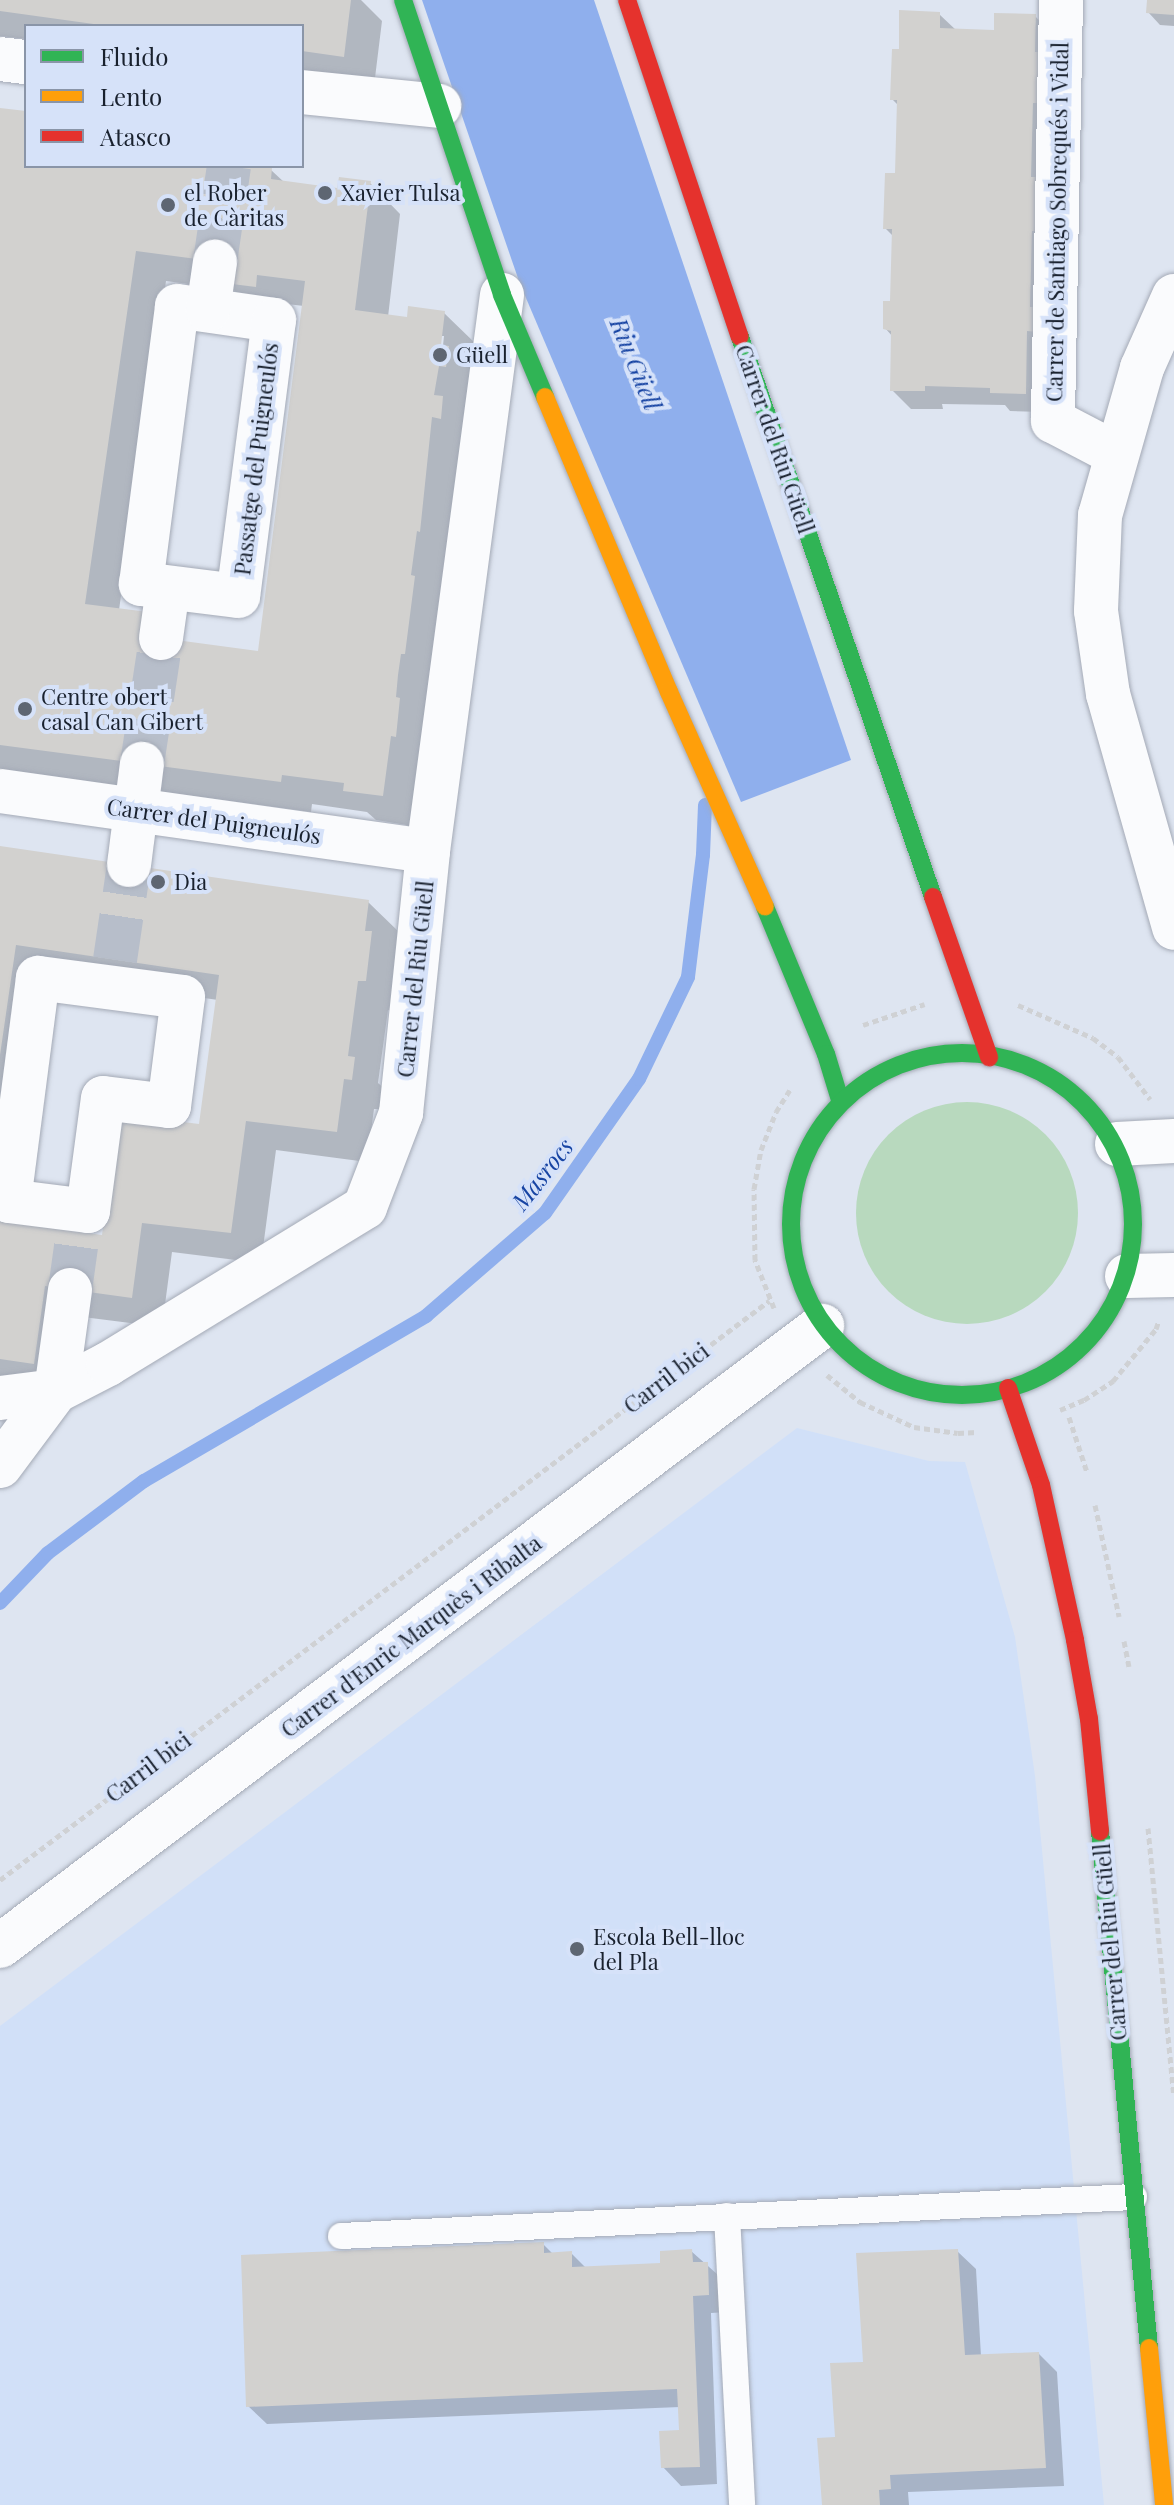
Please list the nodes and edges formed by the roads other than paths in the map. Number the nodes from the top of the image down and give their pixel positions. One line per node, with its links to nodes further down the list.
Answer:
1 (403, 0): 7 (street, Carrer del Riu Güell)
2 (627, 0): 21 (street, Carrer del Riu Güell)
3 (1061, 0): 12 (street, Carrer de Santiago Sobrequés i Vidal)
4 (0, 59): 5 (street)
5 (24, 62)
6 (304, 92): 7 (street)
7 (439, 106): 9 (street, Carrer del Riu Güell)
8 (215, 262): 11 (street)
9 (502, 295): 18 (street, Carrer del Riu Güell); 22 (street, Carrer del Riu Güell)
10 (1174, 296): 12 (street)
11 (208, 310): 13 (street, Passatge del Puigneulós); 13 (street, Passatge del Puigneulós)
12 (1116, 454): 20 (street)
13 (168, 588): 14 (street)
14 (161, 638)
15 (142, 764): 17 (street)
16 (0, 791): 17 (street, Carrer del Puigneulós)
17 (136, 810): 18 (street, Carrer del Puigneulós); 19 (street)
18 (428, 851): 31 (street, Carrer del Riu Güell)
19 (129, 865)
20 (1174, 928)
21 (989, 1057): 22 (street); 24 (street)
22 (841, 1103): 29 (street)
23 (1171, 1141): 24 (street)
24 (1117, 1144): 27 (street)
25 (79, 1221): 25 (street)
26 (1174, 1275): 27 (street)
27 (1127, 1276): 30 (street)
28 (70, 1290): 31 (street)
29 (822, 1326): 30 (street); 34 (street, Carrer d'Enric Marquès i Ribalta)
30 (1008, 1388): 35 (street, Carrer del Riu Güell)
31 (56, 1391): 32 (street); 33 (street, Carrer del Riu Güell)
32 (0, 1398)
33 (0, 1466)
34 (0, 1946)
35 (1134, 2197): 36 (lane); 39 (street, Carrer del Riu Güell)
36 (727, 2216): 37 (lane); 38 (lane)
37 (341, 2236)
38 (742, 2505)
39 (1164, 2505)

